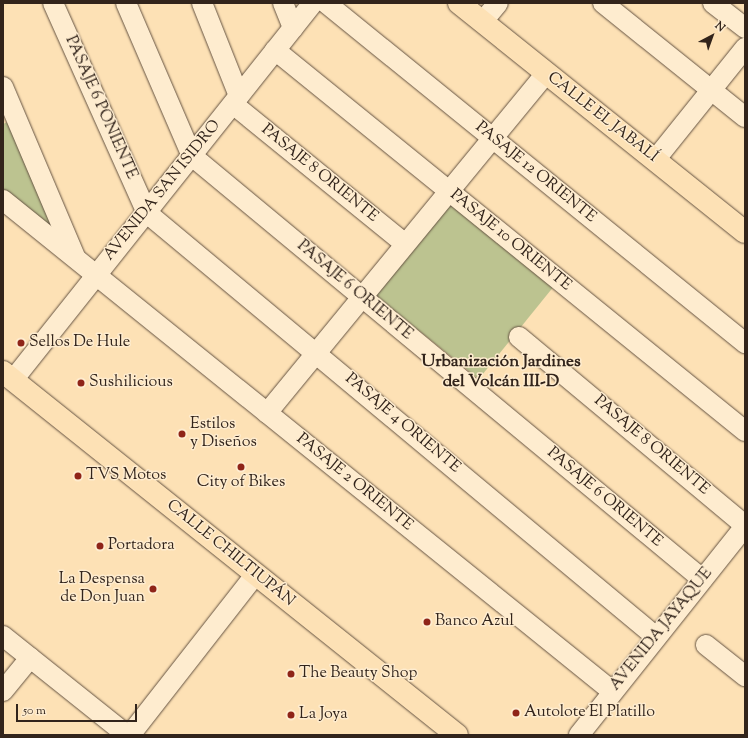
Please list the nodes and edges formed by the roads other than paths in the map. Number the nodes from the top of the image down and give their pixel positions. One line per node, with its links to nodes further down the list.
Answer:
1 (53, 3): 26 (street, PASAJE 6 PONIENTE)
2 (126, 3): 22 (street)
3 (202, 3): 19 (street)
4 (283, 3): 12 (street)
5 (313, 3): 12 (street, AVENIDA SAN ISIDRO)
6 (326, 3): 21 (street, PASAJE 12 ORIENTE)
7 (459, 3): 11 (main road, CALLE EL JABALÍ)
8 (498, 3): 11 (street)
9 (602, 3): 18 (street)
10 (713, 3): 13 (street)
11 (483, 21): 16 (main road, CALLE EL JABALÍ)
12 (293, 28): 15 (street, AVENIDA SAN ISIDRO)
13 (745, 28)
14 (745, 48): 18 (street)
15 (276, 50): 19 (street, AVENIDA SAN ISIDRO); 24 (street, PASAJE 10 ORIENTE)
16 (545, 74): 21 (street); 23 (main road, CALLE EL JABALÍ)
17 (3, 87): 29 (street)
18 (712, 90): 20 (street); 23 (street)
19 (236, 100): 22 (street, AVENIDA SAN ISIDRO); 28 (street, PASAJE 8 ORIENTE)
20 (745, 117)
21 (492, 138): 24 (street); 33 (street, PASAJE 12 ORIENTE)
22 (192, 156): 26 (street, AVENIDA SAN ISIDRO); 31 (street, PASAJE 6 ORIENTE)
23 (655, 160): 27 (main road, CALLE EL JABALÍ)
24 (449, 191): 28 (street); 37 (street, PASAJE 10 ORIENTE)
25 (3, 200): 29 (street, PASAJE 2 ORIENTE)
26 (147, 213): 30 (street, AVENIDA SAN ISIDRO); 34 (street, PASAJE 4 ORIENTE)
27 (745, 232)
28 (405, 244): 31 (street)
29 (76, 258): 30 (street, PASAJE 2 ORIENTE)
30 (96, 275): 35 (street, AVENIDA SAN ISIDRO); 36 (street, PASAJE 2 ORIENTE)
31 (362, 297): 34 (street); 40 (street, PASAJE 6 ORIENTE)
32 (519, 337): 38 (street, PASAJE 8 ORIENTE)
33 (745, 343)
34 (316, 352): 36 (street); 42 (street, PASAJE 4 ORIENTE)
35 (8, 376): 39 (main road, CALLE CHILTIUPÁN)
36 (267, 413): 47 (street, PASAJE 2 ORIENTE)
37 (745, 432)
38 (745, 525): 40 (street, AVENIDA JAYAQUE)
39 (255, 575): 48 (street); 49 (main road, CALLE CHILTIUPÁN)
40 (702, 579): 42 (street, AVENIDA JAYAQUE)
41 (3, 636): 44 (street)
42 (656, 637): 47 (street, AVENIDA JAYAQUE)
43 (706, 645): 45 (street)
44 (30, 658): 46 (street); 48 (street)
45 (745, 676)
46 (3, 691)
47 (612, 691): 50 (street, AVENIDA JAYAQUE)
48 (129, 735)
49 (458, 735)
50 (579, 735)

